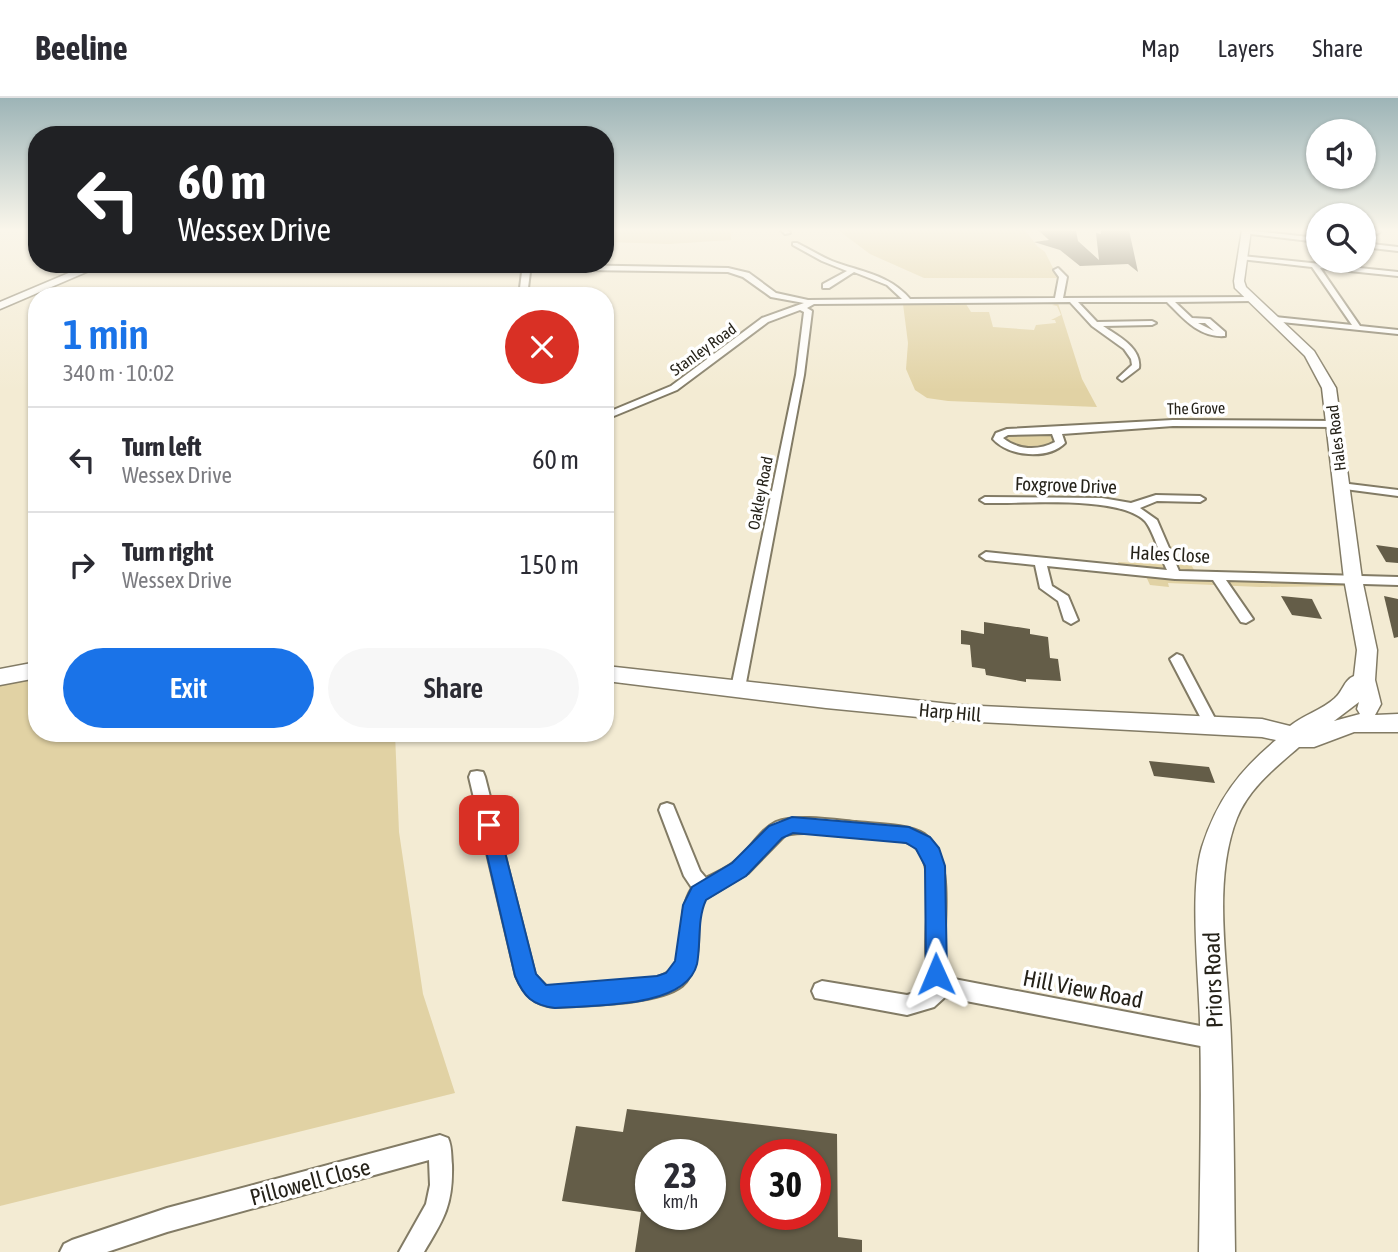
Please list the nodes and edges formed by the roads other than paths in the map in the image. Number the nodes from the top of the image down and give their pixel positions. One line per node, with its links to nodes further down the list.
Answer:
1 (759, 284): 14 (street)
2 (830, 284): 7 (street)
3 (891, 284): 9 (street)
4 (1062, 284): 10 (street)
5 (1241, 284): 13 (main road, Hales Road)
6 (1327, 284): 21 (street)
7 (826, 286)
8 (28, 294): 15 (main road)
9 (906, 299): 10 (street); 14 (street)
10 (1059, 299): 11 (street)
11 (1071, 299): 12 (street); 20 (street)
12 (1168, 299): 13 (street); 18 (street)
13 (1252, 299): 17 (main road, Hales Road)
14 (814, 302): 16 (street, Stanley Road)
15 (0, 306)
16 (802, 308): 24 (street, Stanley Road); 45 (street, Oakley Road)
17 (1275, 319): 21 (street); 25 (main road, Hales Road)
18 (1190, 320)
19 (1152, 323): 20 (street)
20 (1095, 324): 23 (street)
21 (1358, 328): 22 (street)
22 (1398, 332)
23 (1122, 378)
24 (614, 413)
25 (1335, 424): 26 (street, The Grove); 27 (main road, Hales Road)
26 (1056, 431): 26 (street, The Grove)
27 (1341, 486): 28 (street); 36 (main road, Hales Road)
28 (1398, 493)
29 (1200, 499): 31 (street)
30 (985, 500): 31 (street, Foxgrove Drive)
31 (1132, 507): 34 (street, Foxgrove Drive)
32 (986, 556): 33 (street, Hales Close)
33 (1040, 562): 34 (street, Hales Close); 39 (street)
34 (1175, 575): 35 (street, Hales Close)
35 (1217, 576): 36 (street, Hales Close); 38 (street)
36 (1353, 579): 37 (street, Hales Close); 44 (main road, Hales Road)
37 (1398, 581)
38 (1246, 619)
39 (1071, 620)
40 (1177, 659): 49 (street)
41 (28, 672): 43 (main road)
42 (614, 674): 45 (main road, Harp Hill)
43 (0, 677)
44 (1364, 680): 46 (main road); 47 (main road, Hales Road)
45 (738, 688): 49 (main road, Harp Hill)
46 (1344, 704): 47 (main road); 50 (main road, Priors Road)
47 (1366, 716): 48 (main road, Priors Road); 50 (main road, Priors Road)
48 (1398, 721)
49 (1213, 728): 50 (main road, Harp Hill)
50 (1294, 738): 56 (main road, Priors Road)
51 (477, 777): 53 (street)
52 (667, 810): 53 (street)
53 (704, 889): 54 (street)
54 (944, 985): 55 (street); 56 (street, Hill View Road)
55 (822, 991)
56 (1216, 1039): 59 (main road, Priors Road)
57 (72, 1252): 58 (street, Pillowell Close)
58 (411, 1252)
59 (1217, 1252)

